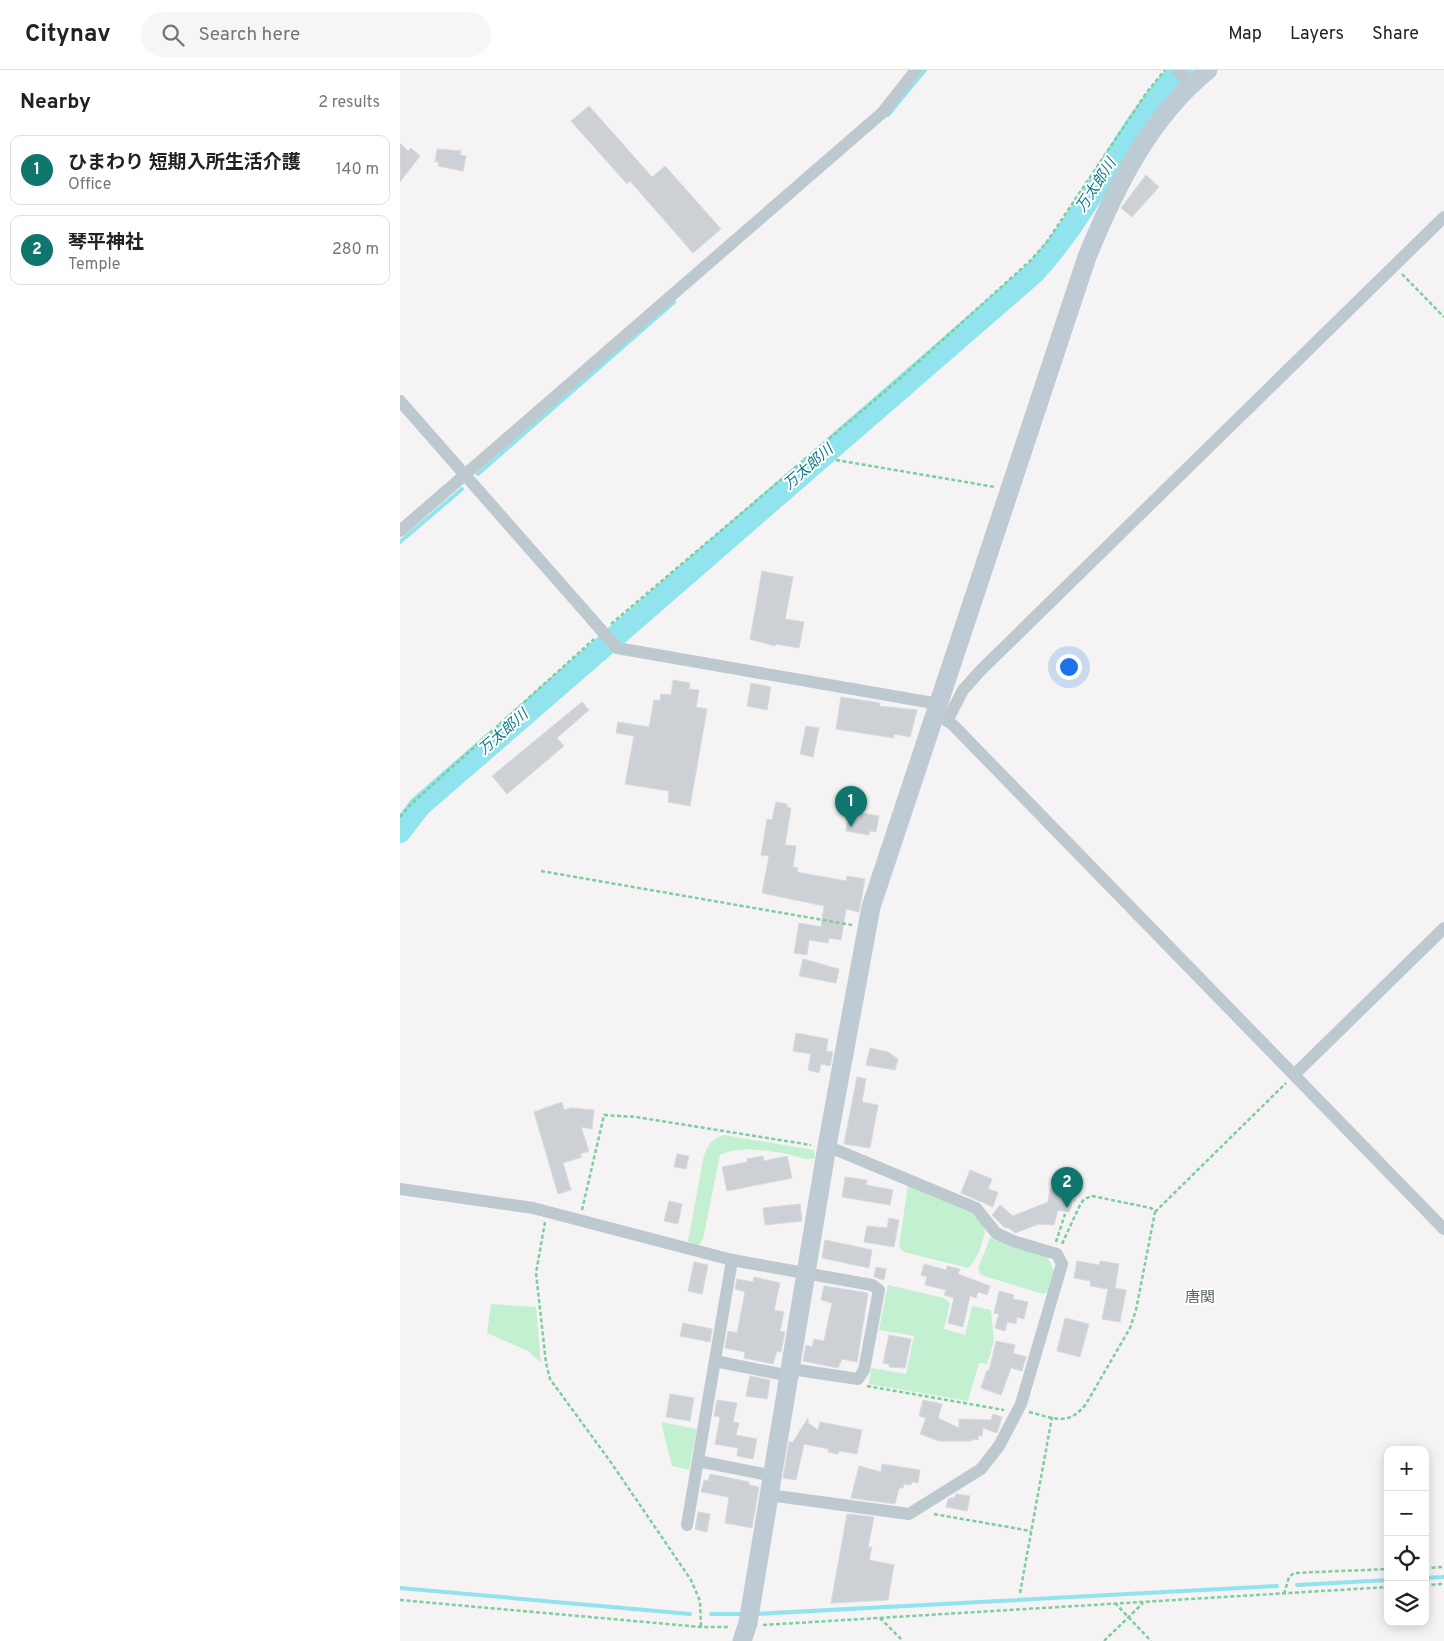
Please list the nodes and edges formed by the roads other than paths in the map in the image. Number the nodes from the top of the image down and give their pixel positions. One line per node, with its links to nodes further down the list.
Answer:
1 (916, 70): 6 (street)
2 (1208, 70): 3 (street)
3 (1184, 78): 8 (street)
4 (1444, 218): 8 (street)
5 (400, 401): 6 (street)
6 (464, 475): 7 (street); 8 (street)
7 (400, 531)
8 (941, 712): 10 (street); 11 (street)
9 (1444, 928): 10 (street)
10 (1294, 1075): 13 (street)
11 (827, 1146): 15 (street); 20 (street)
12 (400, 1189): 14 (street)
13 (1444, 1229)
14 (732, 1260): 15 (street); 16 (street)
15 (808, 1273): 17 (street); 17 (street)
16 (715, 1362): 17 (street); 18 (street)
17 (790, 1372): 19 (street)
18 (698, 1461): 19 (street); 21 (street)
19 (773, 1476): 20 (street)
20 (769, 1495): 22 (street)
21 (687, 1525)
22 (747, 1624)

